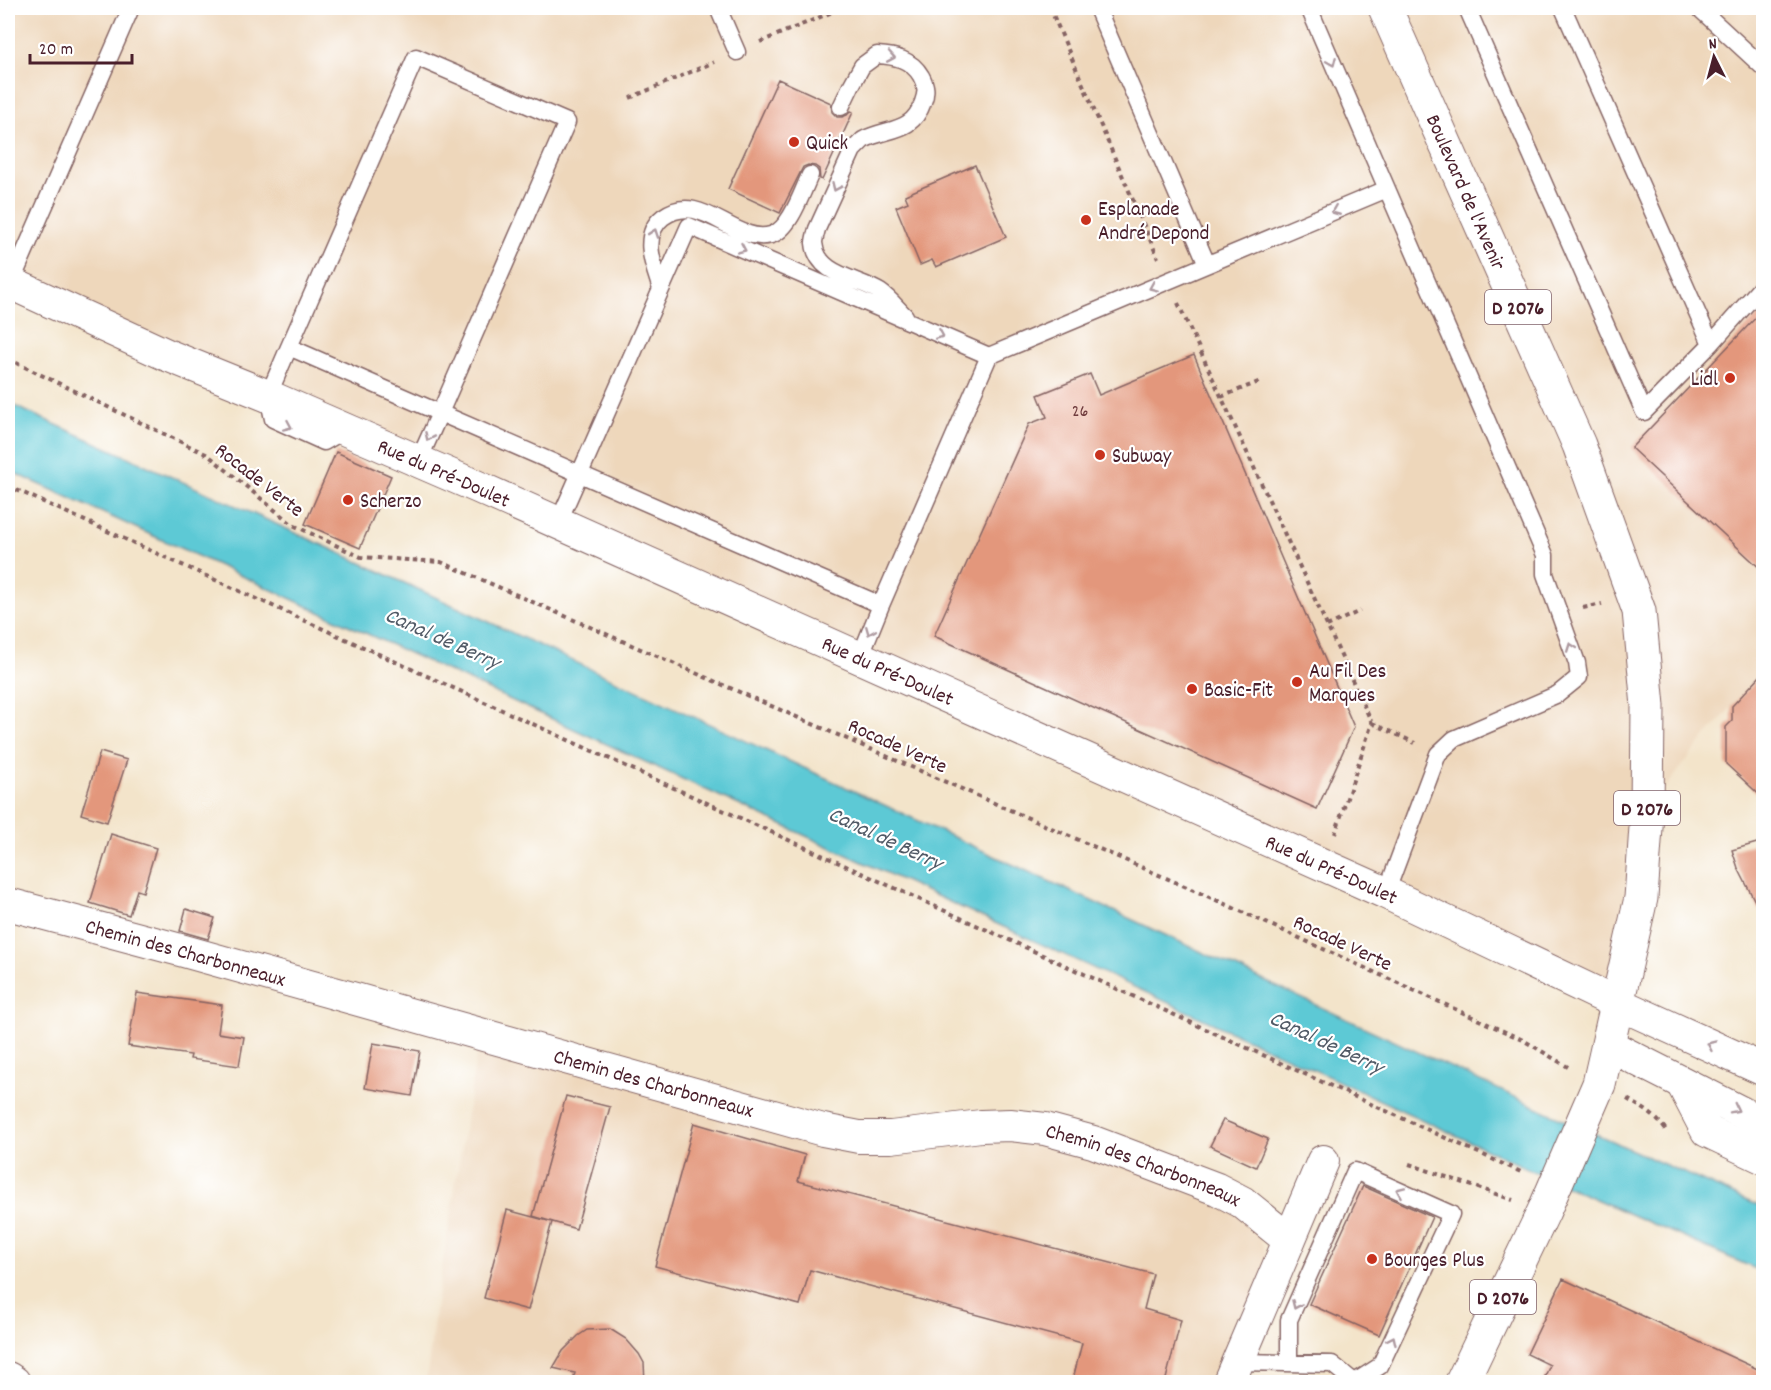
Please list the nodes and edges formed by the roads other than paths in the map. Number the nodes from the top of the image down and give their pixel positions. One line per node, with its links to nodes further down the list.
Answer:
1 (131, 8): 15 (lane)
2 (718, 8): 9 (lane)
3 (1097, 8): 14 (lane)
4 (1309, 8): 13 (lane, one-way to 13)
5 (1385, 8): 31 (main road, Boulevard de l'Avenir / D 2076)
6 (1467, 8): 19 (lane)
7 (1563, 8): 19 (lane)
8 (1699, 8): 10 (lane)
9 (737, 52)
10 (1764, 68)
11 (841, 107): 18 (lane, one-way to 18)
12 (810, 175): 17 (lane, one-way to 12)
13 (1387, 189): 14 (lane, one-way to 14); 29 (lane, one-way to 13)
14 (1207, 264): 21 (lane, one-way to 21)
15 (9, 283): 22 (street, Rue du Pré-Doulet)
16 (1764, 284): 19 (lane)
17 (661, 289): 18 (lane, one-way to 18); 25 (lane)
18 (912, 323): 21 (lane, one-way to 21)
19 (1711, 344)
20 (289, 347): 22 (lane); 23 (lane); 23 (lane)
21 (989, 356): 27 (lane)
22 (268, 396): 24 (street, Rue du Pré-Doulet)
23 (440, 413): 24 (lane, one-way to 24); 25 (lane)
24 (418, 462): 26 (street, Rue du Pré-Doulet)
25 (580, 474): 26 (lane); 27 (lane)
26 (558, 524): 28 (street, Rue du Pré-Doulet)
27 (881, 605): 28 (lane, one-way to 28)
28 (860, 657): 29 (street, Rue du Pré-Doulet)
29 (1386, 893): 31 (street, Rue du Pré-Doulet)
30 (8, 904): 38 (street, Chemin des Charbonneaux)
31 (1617, 1003): 32 (main road, D 2076); 33 (street, Rue du Pré-Doulet, one-way to 31)
32 (1608, 1045): 34 (street); 44 (main road, D 2076)
33 (1764, 1070)
34 (1682, 1083): 35 (street, one-way to 35); 36 (street)
35 (1764, 1124)
36 (1764, 1158)
37 (1323, 1161): 38 (street)
38 (1289, 1240): 40 (street)
39 (1289, 1362): 40 (lane); 43 (lane); 43 (lane, one-way to 39)
40 (1234, 1372)
41 (8, 1378): 42 (street)
42 (14, 1383)
43 (1354, 1383)
44 (1462, 1383)

